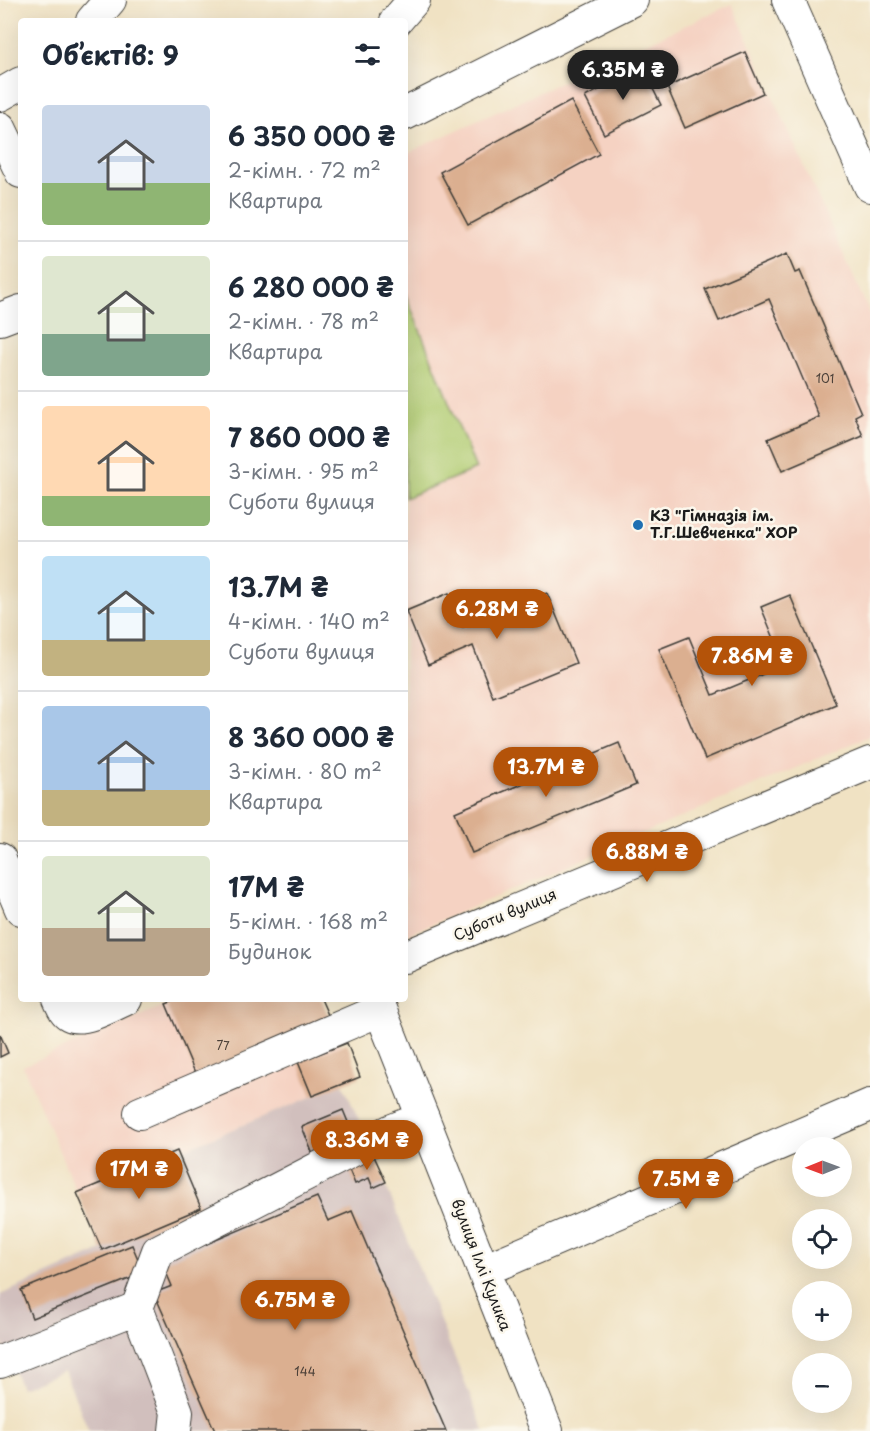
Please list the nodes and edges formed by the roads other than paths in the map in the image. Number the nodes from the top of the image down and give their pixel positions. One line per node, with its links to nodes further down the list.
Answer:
1 (110, 0): 5 (street)
2 (414, 0): 6 (street)
3 (632, 0): 9 (street)
4 (788, 0): 12 (street)
5 (95, 18)
6 (399, 18)
7 (18, 85): 8 (street)
8 (0, 95)
9 (408, 112)
10 (0, 128): 11 (street)
11 (18, 166)
12 (870, 186)
13 (18, 312): 14 (street)
14 (0, 319)
15 (870, 763): 18 (street, Суботи вулиця)
16 (0, 859): 17 (street)
17 (18, 902)
18 (408, 956)
19 (60, 1002): 20 (street)
20 (119, 1002)
21 (378, 1004): 23 (street); 24 (street, вулиця Іллі Кулика)
22 (870, 1105): 25 (street)
23 (140, 1113)
24 (423, 1118): 25 (street, вулиця Іллі Кулика); 26 (street)
25 (484, 1270): 29 (street, вулиця Іллі Кулика)
26 (137, 1308): 27 (street); 28 (street)
27 (0, 1362)
28 (175, 1431)
29 (547, 1431)

